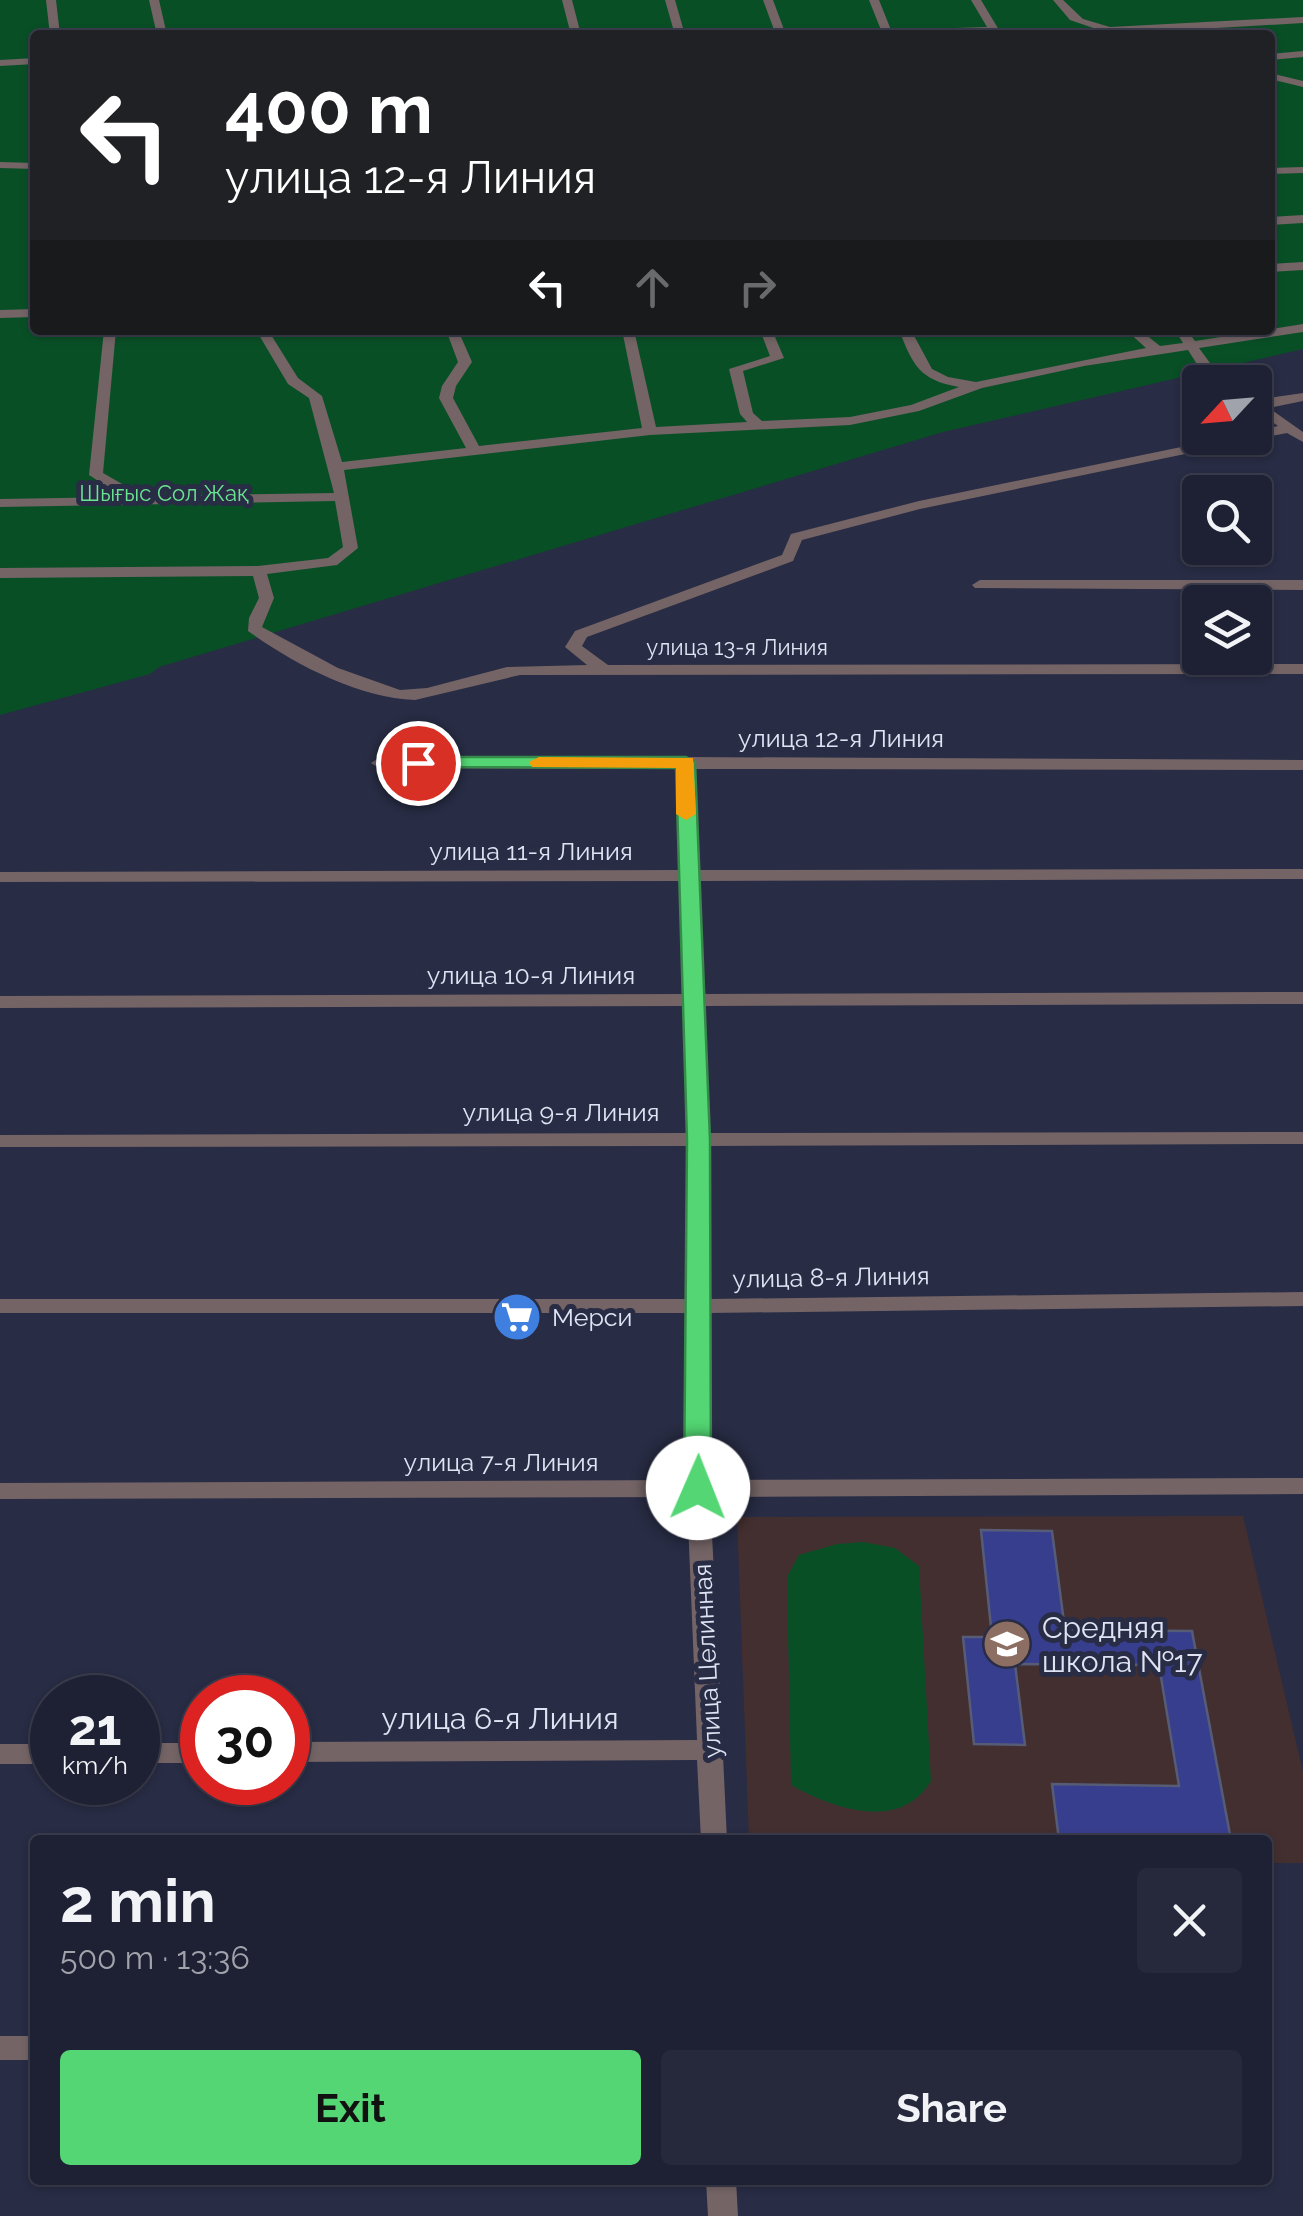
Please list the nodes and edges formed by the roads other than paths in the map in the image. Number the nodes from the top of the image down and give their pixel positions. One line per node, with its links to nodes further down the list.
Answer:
1 (51, 0): 10 (street)
2 (154, 0): 11 (street)
3 (567, 0): 12 (street)
4 (670, 0): 13 (street)
5 (768, 0): 14 (street)
6 (874, 0): 15 (street)
7 (976, 0): 16 (street)
8 (1058, 0): 17 (street)
9 (1303, 20): 18 (street)
10 (54, 30)
11 (161, 30)
12 (575, 30)
13 (679, 30)
14 (780, 30)
15 (886, 30)
16 (994, 30)
17 (1101, 30)
18 (1140, 30)
19 (1303, 54): 20 (street)
20 (1275, 56)
21 (30, 61): 22 (street)
22 (0, 63)
23 (1275, 78): 24 (street)
24 (1303, 86): 25 (street)
25 (1275, 90)
26 (30, 166): 27 (street)
27 (1, 169)
28 (1303, 170): 29 (street)
29 (1275, 172)
30 (1303, 220): 31 (street)
31 (1275, 221)
32 (1303, 266): 33 (street)
33 (1275, 268)
34 (0, 314): 35 (street)
35 (30, 314)
36 (1303, 328): 37 (street)
37 (1275, 330)
38 (110, 335): 62 (street)
39 (265, 335): 60 (street)
40 (454, 335): 58 (street)
41 (629, 335): 55 (street)
42 (768, 335): 53 (street)
43 (907, 335): 49 (street)
44 (1138, 335): 47 (street)
45 (1211, 335): 46 (street)
46 (1185, 337): 47 (street); 48 (street)
47 (1156, 350): 49 (street)
48 (1204, 365)
49 (978, 385): 53 (street)
50 (1303, 397): 51 (street)
51 (1272, 402)
52 (1272, 415): 54 (street)
53 (758, 425): 55 (street)
54 (1290, 428): 56 (street); 57 (street)
55 (650, 431): 58 (street)
56 (1272, 432)
57 (1303, 438)
58 (475, 451): 60 (street)
59 (1182, 451): 69 (street)
60 (336, 467): 61 (street)
61 (340, 497): 62 (street); 64 (street)
62 (140, 501): 63 (street)
63 (0, 503)
64 (258, 571): 65 (street); 69 (street, улица 13-я Линия)
65 (0, 573)
66 (1303, 584): 67 (street)
67 (980, 585)
68 (1303, 669): 69 (street, улица 13-я Линия)
69 (604, 670)
70 (686, 762): 71 (street, улица 12-я Линия); 72 (street, улица 12-я Линия); 74 (street, улица Целинная)
71 (379, 763)
72 (1303, 765)
73 (1303, 874): 74 (street, улица 11-я Линия)
74 (687, 875): 75 (street, улица 11-я Линия); 77 (street, улица Целинная)
75 (0, 877)
76 (1303, 998): 77 (street, улица 10-я Линия)
77 (692, 1000): 78 (street, улица 10-я Линия); 80 (street, улица Целинная)
78 (0, 1002)
79 (1303, 1138): 80 (street, улица 9-я Линия)
80 (698, 1140): 81 (street, улица 9-я Линия); 84 (street, улица Целинная)
81 (0, 1142)
82 (1303, 1299): 84 (street, улица 8-я Линия)
83 (0, 1306): 84 (street, улица 8-я Линия)
84 (700, 1306): 86 (street, улица Целинная)
85 (1303, 1486): 86 (street, улица 7-я Линия)
86 (698, 1488): 87 (street, улица 7-я Линия); 88 (street, улица Целинная)
87 (0, 1491)
88 (712, 1750): 89 (street, улица 6-я Линия); 92 (street, улица Целинная)
89 (310, 1752)
90 (0, 1754): 91 (street)
91 (30, 1754)
92 (714, 1835)
93 (0, 2048): 94 (street)
94 (30, 2048)
95 (721, 2185): 96 (street)
96 (723, 2216)

